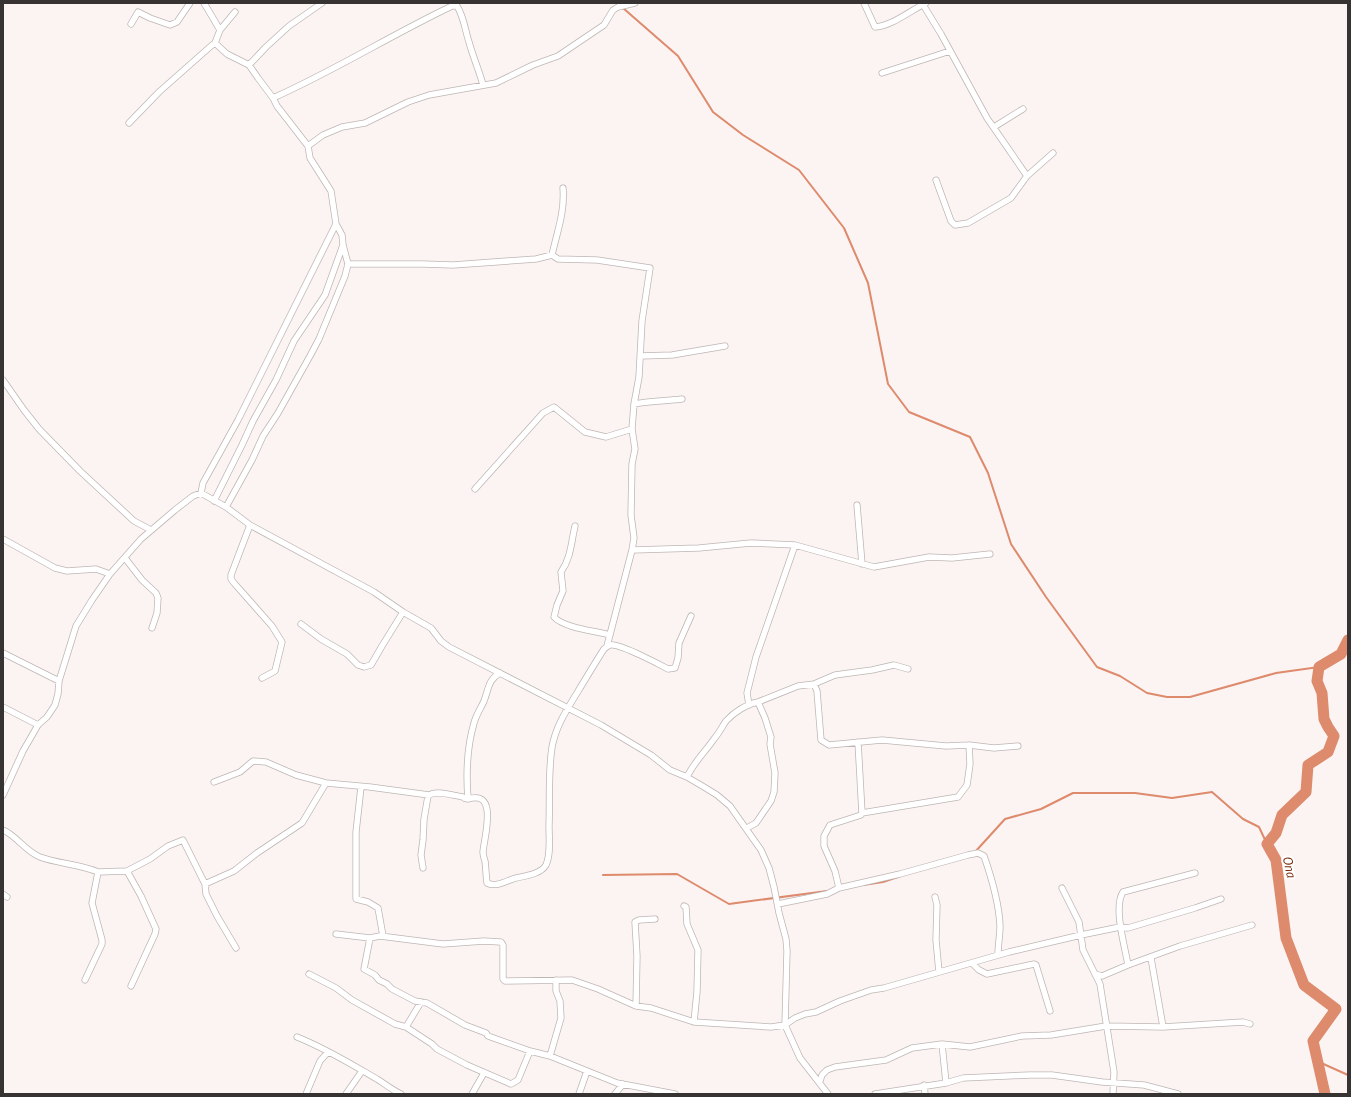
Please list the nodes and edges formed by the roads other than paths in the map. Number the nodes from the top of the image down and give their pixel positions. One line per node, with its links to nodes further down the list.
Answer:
1 (190, 3): 8 (street)
2 (204, 3): 9 (street)
3 (322, 3): 12 (street)
4 (636, 3): 14 (street)
5 (864, 3): 6 (street)
6 (924, 4): 11 (street)
7 (235, 12): 9 (street)
8 (131, 24)
9 (220, 30): 10 (street)
10 (215, 43): 12 (street); 17 (street)
11 (950, 51): 13 (street); 18 (street)
12 (249, 65): 15 (street)
13 (882, 73)
14 (483, 85): 15 (street); 19 (street)
15 (273, 98): 19 (street)
16 (1023, 109): 18 (street)
17 (129, 123)
18 (994, 127): 21 (street)
19 (308, 146): 24 (street)
20 (1053, 153): 21 (street)
21 (1027, 176): 22 (street)
22 (936, 180)
23 (562, 188): 26 (street)
24 (336, 224): 25 (street); 35 (street)
25 (343, 245): 27 (street); 36 (street)
26 (552, 255): 27 (street); 29 (street)
27 (348, 264): 38 (street)
28 (725, 346): 29 (street)
29 (640, 356): 32 (street)
30 (3, 380): 41 (street)
31 (682, 399): 32 (street)
32 (634, 404): 33 (street)
33 (632, 429): 34 (street); 44 (street)
34 (475, 489)
35 (201, 493): 36 (street); 41 (street)
36 (214, 501): 38 (street)
37 (857, 505): 47 (street)
38 (226, 508): 39 (street)
39 (250, 525): 49 (street); 58 (street)
40 (574, 526): 53 (street)
41 (151, 530): 46 (street)
42 (3, 539): 48 (street)
43 (795, 545): 44 (street); 47 (street); 62 (street)
44 (632, 550): 53 (street)
45 (990, 554): 47 (street)
46 (125, 558): 48 (street); 52 (street)
47 (862, 564)
48 (110, 574): 59 (street)
49 (403, 612): 51 (street); 57 (street)
50 (691, 616): 54 (street)
51 (301, 624)
52 (152, 628)
53 (610, 635): 54 (street)
54 (607, 646): 64 (street)
55 (3, 653): 59 (street)
56 (908, 669): 60 (street)
57 (500, 672): 64 (street); 77 (street)
58 (262, 678)
59 (59, 681): 65 (street)
60 (814, 684): 61 (street); 66 (street)
61 (758, 702): 62 (street); 79 (street)
62 (749, 705): 69 (street)
63 (3, 707): 65 (street)
64 (568, 707): 69 (street); 77 (street)
65 (38, 725): 71 (street)
66 (858, 742): 67 (street); 78 (street)
67 (969, 745): 68 (street); 78 (street)
68 (1018, 746)
69 (687, 777): 79 (street)
70 (3, 778): 71 (street)
71 (10, 780): 75 (street)
72 (214, 782): 73 (street)
73 (326, 783): 74 (street); 85 (street)
74 (361, 787): 76 (street); 97 (street)
75 (3, 795)
76 (429, 795): 77 (street); 81 (street)
77 (468, 799)
78 (862, 813): 86 (street)
79 (746, 828): 90 (street)
80 (3, 830): 83 (street)
81 (423, 868)
82 (127, 871): 83 (street); 85 (street); 109 (street)
83 (98, 872): 107 (street)
84 (1195, 872): 94 (street)
85 (205, 884): 99 (street)
86 (839, 888): 90 (street); 100 (street)
87 (1062, 888): 96 (street)
88 (935, 896): 104 (street)
89 (1221, 899): 94 (street)
90 (778, 904): 115 (street)
91 (684, 906): 113 (street)
92 (656, 919): 111 (street)
93 (1252, 925): 101 (street)
94 (1120, 927): 96 (street); 103 (street)
95 (336, 934): 98 (street)
96 (1081, 935): 100 (street); 106 (street)
97 (383, 936): 98 (street); 108 (street)
98 (370, 938): 110 (street)
99 (236, 948)
100 (998, 954): 102 (street)
101 (1151, 958): 103 (street); 118 (street)
102 (972, 963): 104 (street); 112 (street)
103 (1128, 965): 106 (street)
104 (939, 972): 115 (street)
105 (309, 974): 117 (street)
106 (1096, 974): 116 (street)
107 (85, 980)
108 (556, 980): 111 (street); 123 (street)
109 (131, 986)
110 (421, 1002): 117 (street); 121 (street)
111 (636, 1006): 113 (street)
112 (1050, 1011)
113 (694, 1022): 115 (street)
114 (1250, 1024): 118 (street)
115 (785, 1025): 127 (street)
116 (1106, 1026): 118 (street); 120 (street); 128 (street)
117 (406, 1027): 126 (street)
118 (1163, 1027)
119 (297, 1037): 122 (street)
120 (942, 1044): 127 (street); 129 (street)
121 (530, 1051): 123 (street); 126 (street)
122 (328, 1052): 124 (street); 132 (street)
123 (550, 1056): 125 (street)
124 (362, 1071): 133 (street); 134 (street)
125 (587, 1071): 130 (street); 136 (street)
126 (484, 1073): 135 (street)
127 (820, 1081): 139 (street)
128 (1113, 1082): 129 (street); 142 (street); 143 (street)
129 (946, 1083): 131 (street)
130 (623, 1084): 137 (street); 138 (street)
131 (924, 1086): 140 (street); 141 (street)
132 (306, 1094)
133 (346, 1094)
134 (401, 1094)
135 (472, 1094)
136 (579, 1094)
137 (615, 1094)
138 (675, 1094)
139 (828, 1094)
140 (875, 1094)
141 (925, 1094)
142 (1113, 1094)
143 (1178, 1094)

